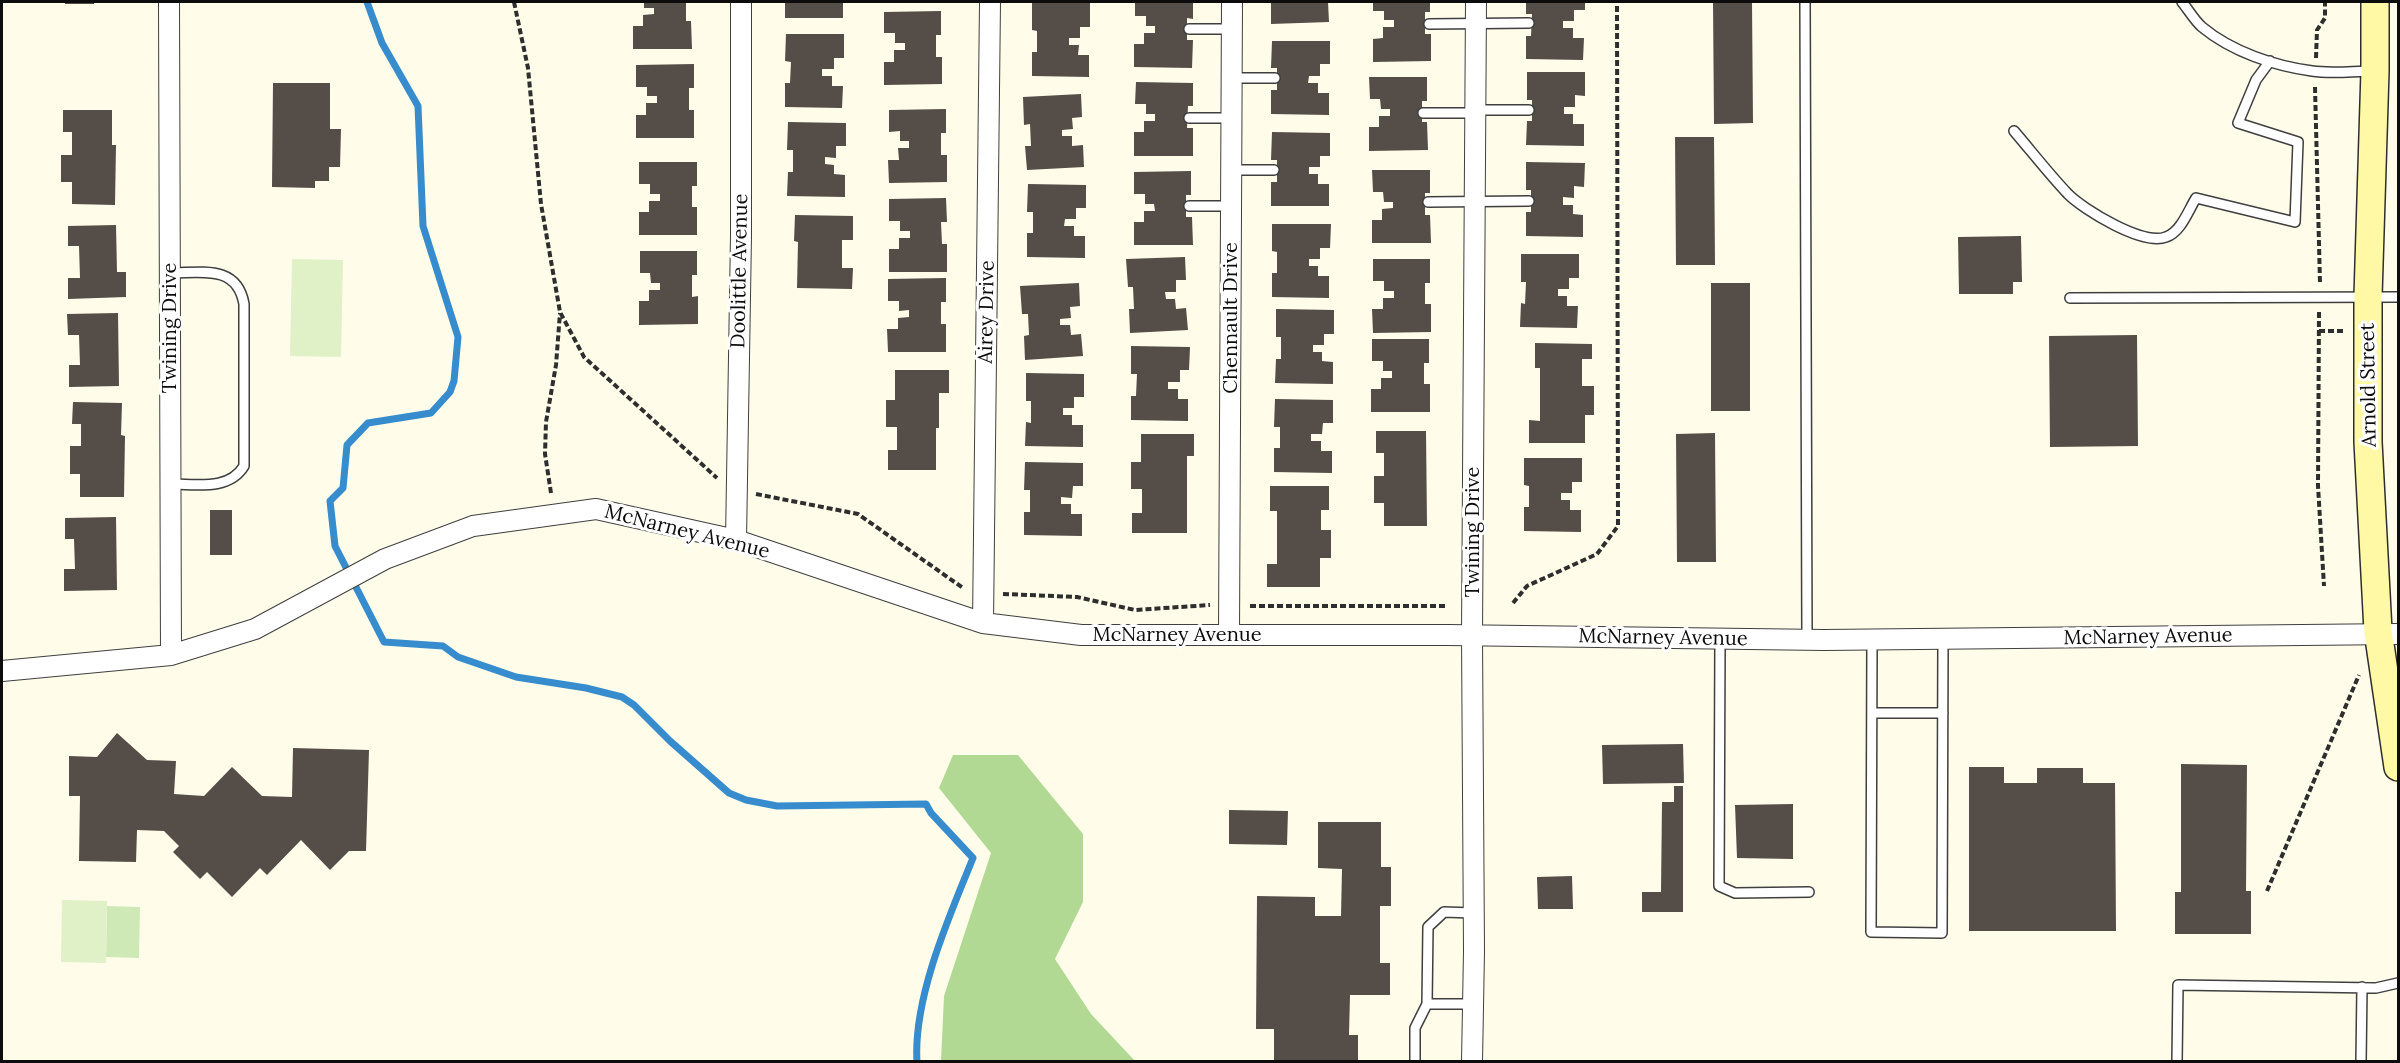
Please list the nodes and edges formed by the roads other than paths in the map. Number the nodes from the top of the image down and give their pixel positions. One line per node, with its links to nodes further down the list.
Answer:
1 (169, 2): 31 (street, Twining Drive)
2 (741, 2): 36 (street, Doolittle Avenue)
3 (990, 2): 37 (street, Airey Drive)
4 (1232, 2): 13 (street, Chennault Drive)
5 (1476, 2): 9 (street, Twining Drive)
6 (1805, 2): 43 (lane)
7 (2182, 2): 14 (lane)
8 (2375, 2): 15 (main road, Arnold Street)
9 (1476, 23): 10 (lane); 11 (lane); 19 (street, Twining Drive)
10 (1529, 23)
11 (1429, 24)
12 (1190, 29): 13 (lane)
13 (1232, 29): 16 (street, Chennault Drive)
14 (2270, 61): 15 (lane); 23 (lane)
15 (2375, 71): 32 (main road, Arnold Street)
16 (1232, 78): 17 (lane); 22 (street, Chennault Drive)
17 (1275, 78)
18 (1529, 110): 19 (lane)
19 (1475, 111): 20 (lane); 27 (street, Twining Drive)
20 (1423, 113)
21 (1190, 118): 22 (lane)
22 (1232, 118): 24 (street, Chennault Drive)
23 (2014, 131)
24 (1231, 170): 25 (lane); 30 (street, Chennault Drive)
25 (1274, 170)
26 (1428, 201): 27 (lane)
27 (1475, 201): 28 (lane); 40 (street, Twining Drive)
28 (1528, 201)
29 (1189, 206): 30 (lane)
30 (1231, 206): 38 (street, Chennault Drive)
31 (170, 273): 35 (street, Twining Drive); 35 (lane)
32 (2368, 296): 33 (lane); 34 (lane); 39 (main road, Arnold Street)
33 (2398, 297)
34 (2070, 298)
35 (171, 484): 45 (street, Twining Drive)
36 (736, 540): 37 (street, McNarney Avenue); 45 (street, McNarney Avenue)
37 (983, 623): 38 (street, McNarney Avenue)
38 (1229, 634): 40 (street, McNarney Avenue)
39 (2389, 634): 42 (street, McNarney Avenue); 49 (main road, Arnold Street)
40 (1472, 635): 41 (street, McNarney Avenue); 51 (street, Twining Drive)
41 (1720, 639): 43 (street, McNarney Avenue); 50 (lane)
42 (1943, 639): 44 (street, McNarney Avenue); 48 (lane)
43 (1807, 640): 44 (street, McNarney Avenue)
44 (1872, 640): 47 (lane)
45 (171, 655): 46 (street, McNarney Avenue)
46 (2, 671)
47 (1873, 712): 48 (lane); 48 (lane)
48 (1942, 713)
49 (2398, 767)
50 (1809, 892)
51 (1473, 913): 54 (lane); 55 (street, Twining Drive)
52 (2398, 983): 53 (lane)
53 (2362, 987): 58 (lane); 59 (lane)
54 (1427, 1004): 55 (lane); 56 (lane)
55 (1473, 1004): 57 (street, Twining Drive)
56 (1415, 1062)
57 (1472, 1062)
58 (2176, 1062)
59 (2361, 1062)

